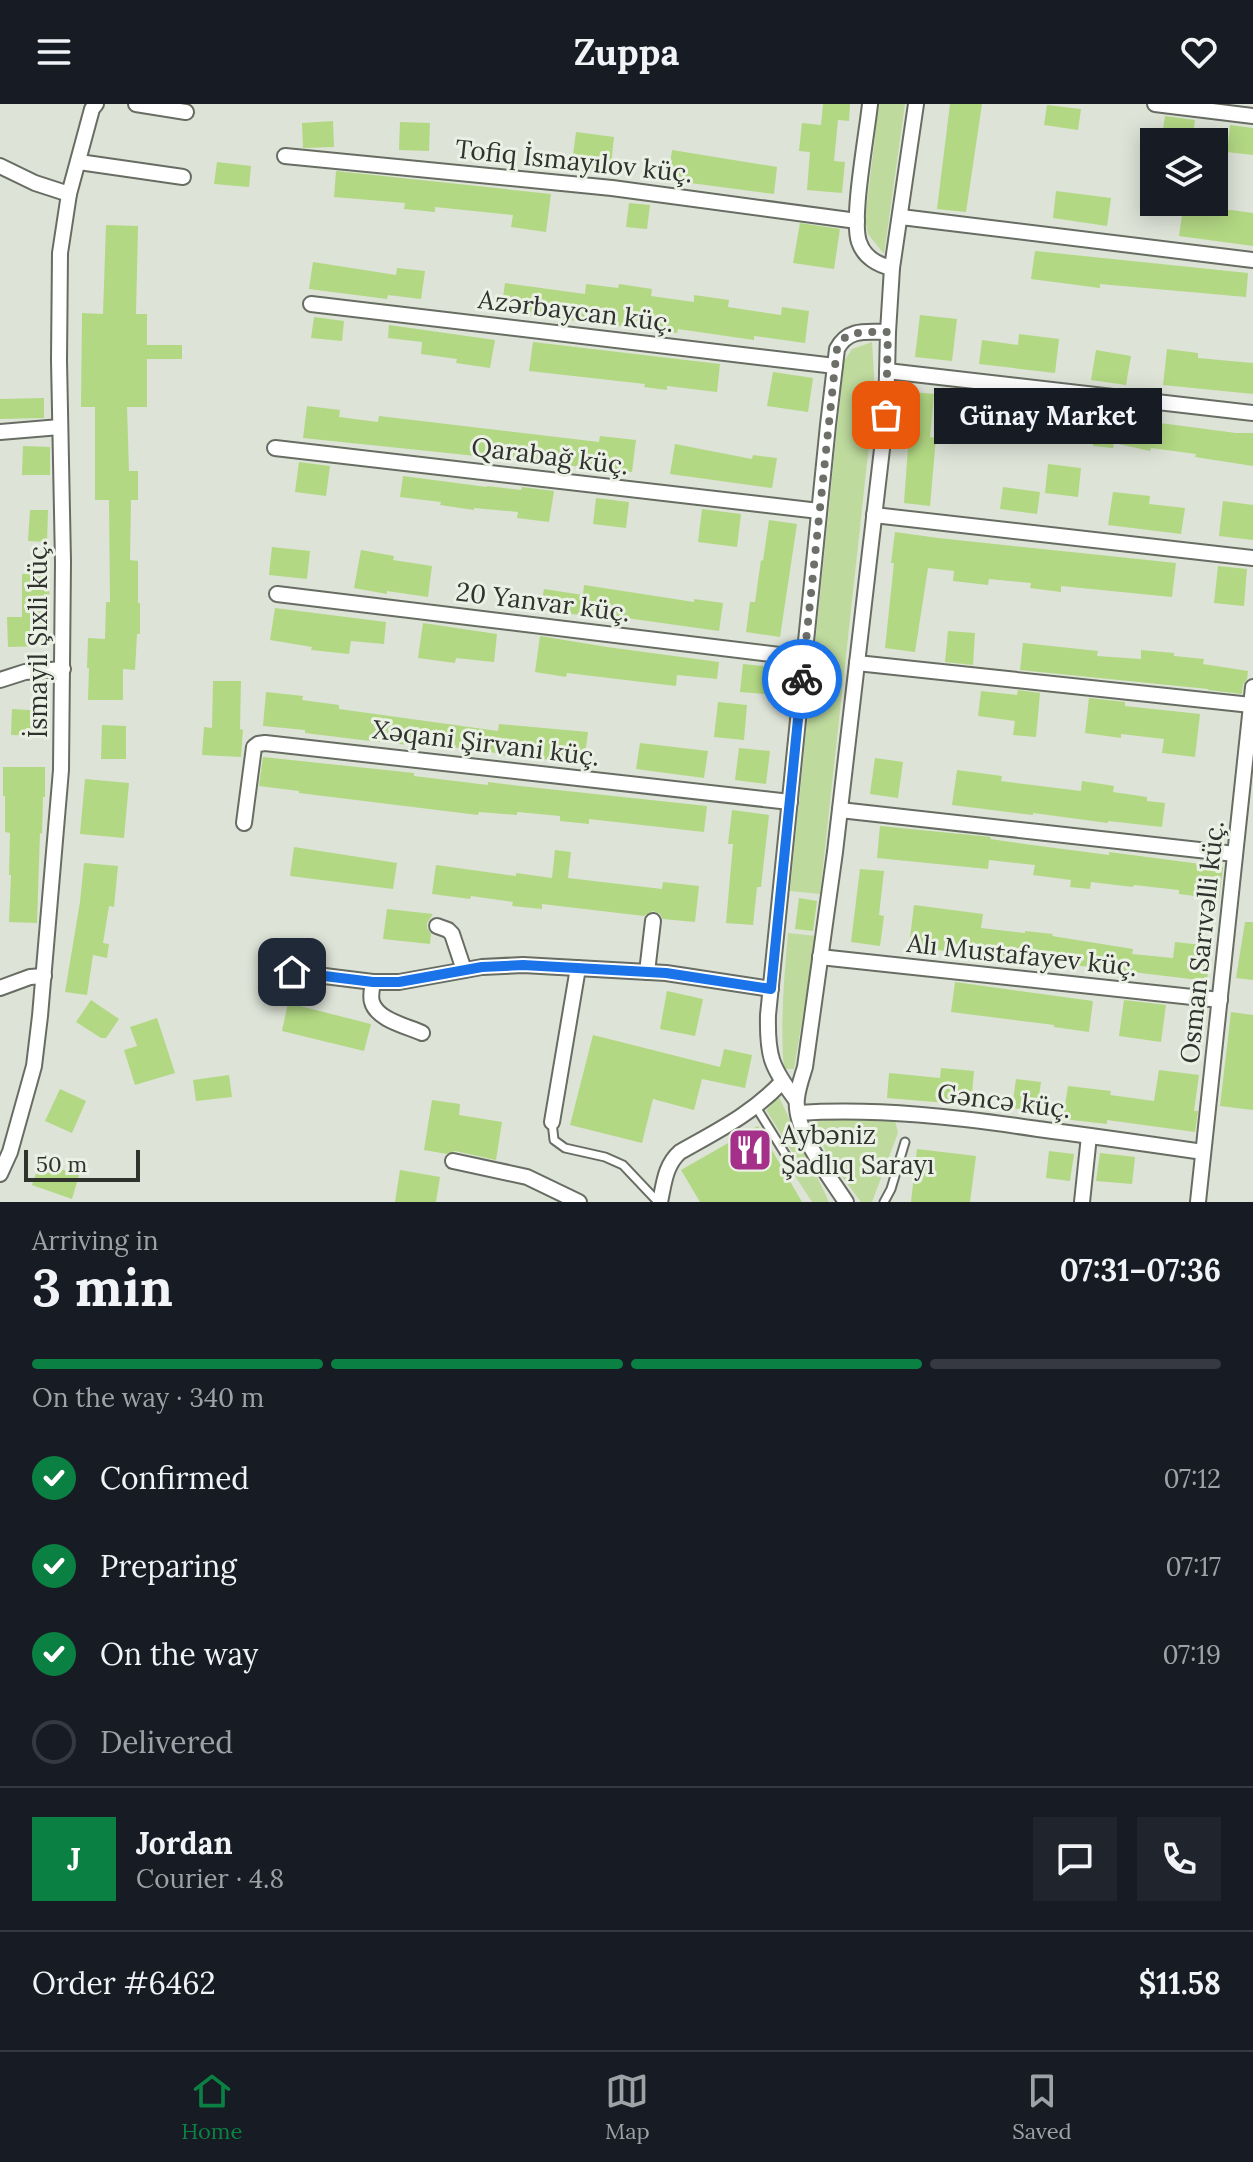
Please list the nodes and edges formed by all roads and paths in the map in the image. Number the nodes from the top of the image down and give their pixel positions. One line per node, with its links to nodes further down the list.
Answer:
1 (96, 104): 9 (street, İsmayil Şıxli küç.)
2 (136, 104): 6 (street)
3 (870, 104): 14 (street)
4 (916, 104): 13 (street)
5 (1155, 104): 7 (street)
6 (186, 112)
7 (1253, 116)
8 (285, 156): 14 (street, Tofiq İsmayılov küç.)
9 (79, 162): 11 (street); 12 (street, İsmayil Şıxli küç.)
10 (0, 166): 12 (street)
11 (183, 177)
12 (69, 194): 22 (street, İsmayil Şıxli küç.)
13 (901, 217): 15 (street); 16 (street)
14 (857, 221): 16 (street)
15 (1253, 260)
16 (892, 268): 18 (street)
17 (311, 304): 19 (street, Azərbaycan küç.)
18 (888, 332): 19 (street); 20 (street)
19 (835, 366): 25 (street)
20 (887, 371): 21 (street); 26 (street)
21 (1253, 413)
22 (60, 427): 23 (street); 31 (street, İsmayil Şıxli küç.)
23 (0, 432)
24 (275, 448): 25 (street, Qarabağ küç.)
25 (819, 511): 29 (street)
26 (874, 515): 27 (street); 30 (street)
27 (1253, 558)
28 (277, 594): 29 (street, 20 Yanvar küç.)
29 (804, 658): 35 (street)
30 (857, 663): 34 (street); 36 (street)
31 (63, 669): 32 (street); 46 (street, İsmayil Şıxli küç.)
32 (0, 680)
33 (1253, 687): 34 (street, Osman Sarıvəlli küç.)
34 (1251, 705): 38 (street, Osman Sarıvəlli küç.)
35 (790, 802): 37 (street, Xəqani Şirvani küç.); 49 (street)
36 (840, 810): 38 (street); 41 (street)
37 (244, 823)
38 (1235, 854): 50 (street, Osman Sarıvəlli küç.)
39 (653, 921): 45 (street)
40 (437, 926): 43 (street)
41 (820, 957): 50 (street, Alı Mustafayev küç.); 54 (street)
42 (578, 968): 43 (street); 45 (street); 55 (street)
43 (464, 970): 47 (street)
44 (292, 972): 47 (street)
45 (647, 972): 49 (street)
46 (44, 976): 48 (street); 61 (street, İsmayil Şıxli küç.)
47 (373, 982): 51 (street)
48 (0, 988)
49 (771, 989): 52 (street)
50 (1220, 1000): 58 (street, Osman Sarıvəlli küç.)
51 (422, 1033)
52 (782, 1082): 53 (street); 54 (street)
53 (756, 1107): 59 (lane); 63 (street)
54 (797, 1107): 56 (street, Gəncə küç.); 64 (street)
55 (552, 1122): 63 (lane)
56 (1089, 1136): 58 (street, Gəncə küç.); 66 (street)
57 (905, 1142): 65 (lane)
58 (1203, 1152): 67 (street, Osman Sarıvəlli küç.)
59 (787, 1157)
60 (453, 1161): 62 (street)
61 (0, 1174)
62 (579, 1202)
63 (659, 1202)
64 (846, 1202)
65 (884, 1202)
66 (1082, 1202)
67 (1198, 1202)

